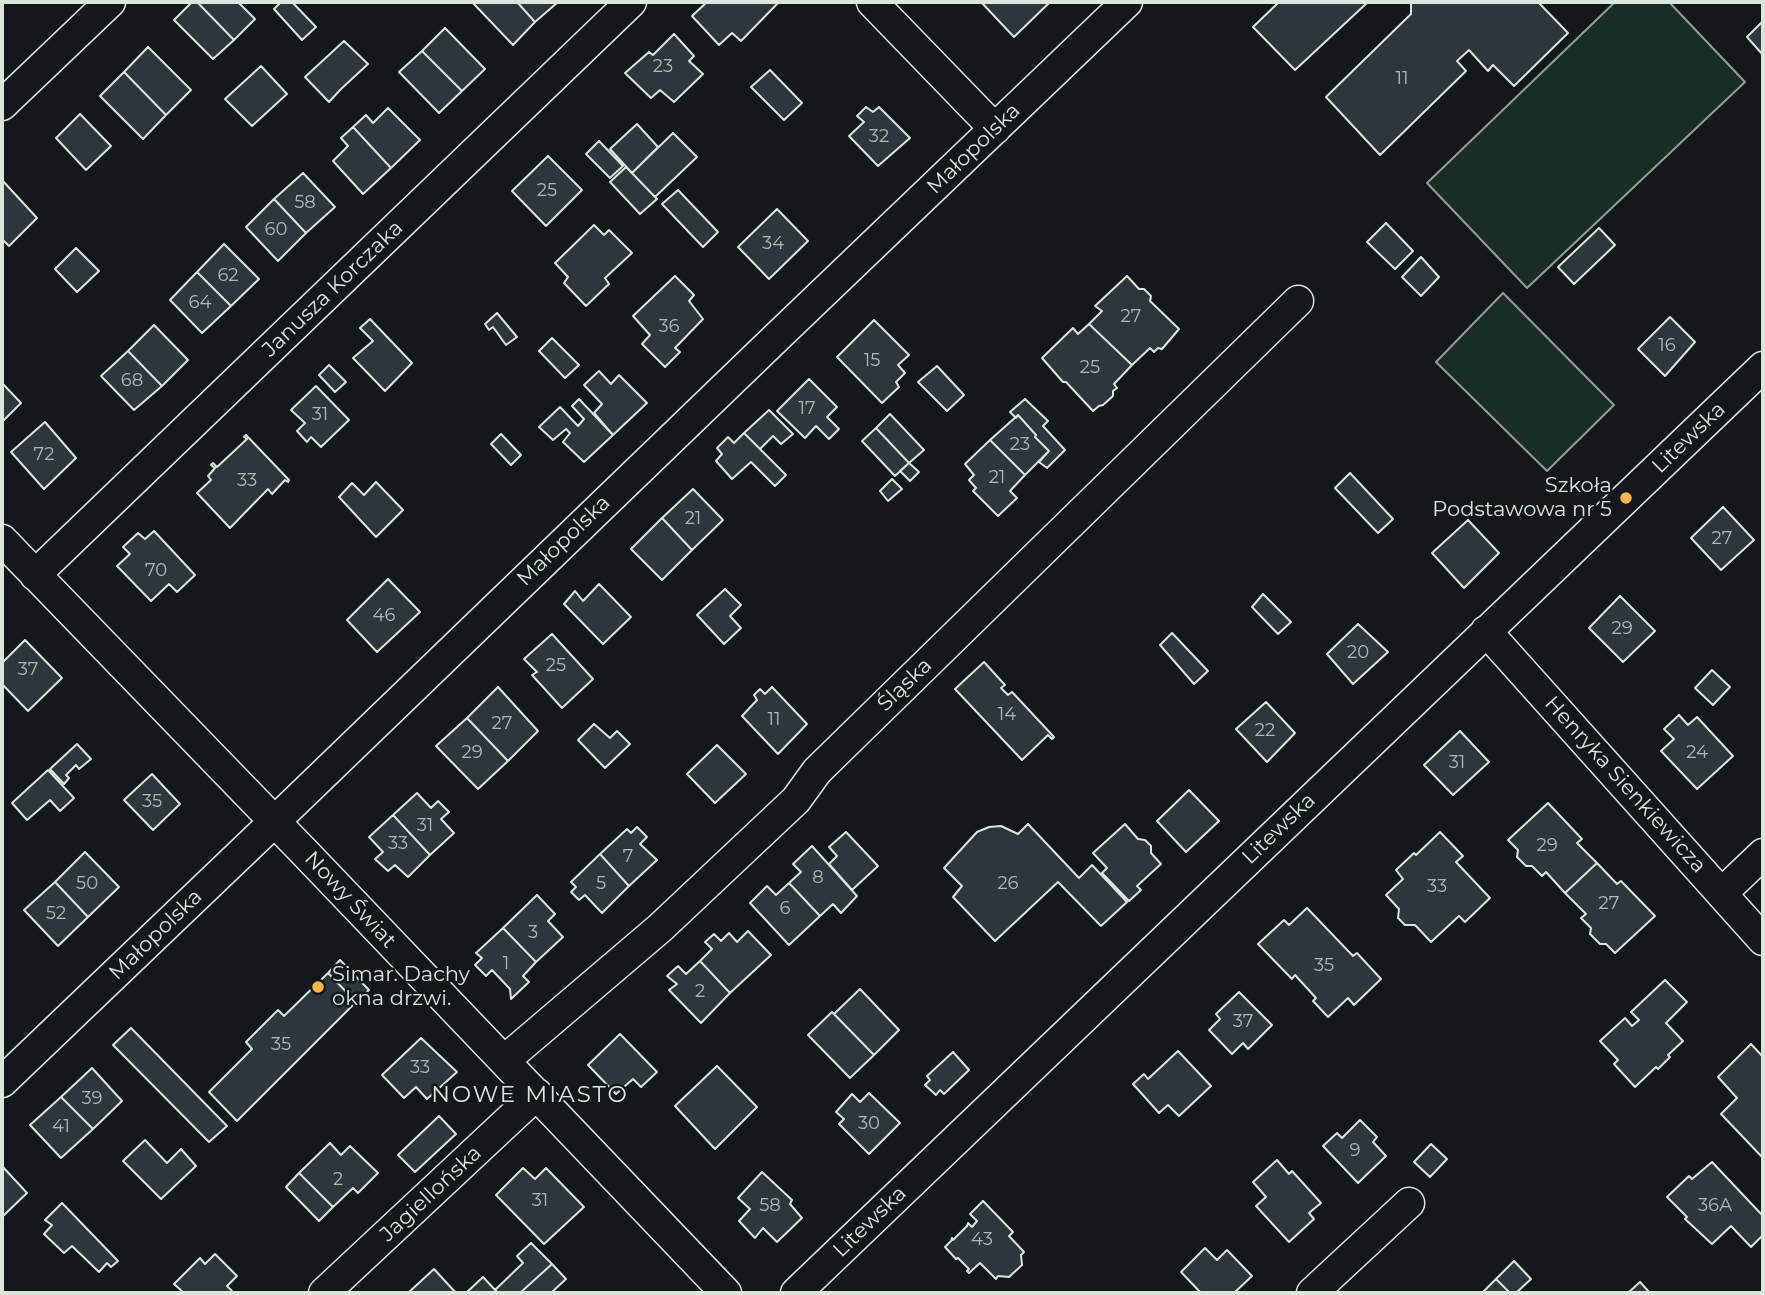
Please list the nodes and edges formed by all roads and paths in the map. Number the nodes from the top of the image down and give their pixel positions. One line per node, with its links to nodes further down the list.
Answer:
1 (110, 2): 5 (street)
2 (631, 2): 10 (street, Janusza Korczaka)
3 (872, 2): 6 (street)
4 (1127, 2): 6 (street, Małopolska)
5 (2, 105)
6 (995, 129): 12 (street, Małopolska)
7 (1298, 301): 16 (street, Śląska)
8 (1763, 367): 11 (street, Litewska)
9 (4, 545): 10 (street, Nowy Świat)
10 (35, 575): 12 (street, Nowy Świat)
11 (1486, 631): 14 (street, Henryka Sienkiewicza); 22 (street, Litewska)
12 (274, 822): 16 (street, Nowy Świat); 17 (street, Małopolska)
13 (1763, 854): 14 (street)
14 (1723, 893): 15 (street, Henryka Sienkiewicza)
15 (1763, 940)
16 (505, 1060): 18 (street, Nowy Świat)
17 (2, 1082)
18 (537, 1094): 20 (street, Jagiellońska); 21 (street, Nowy Świat)
19 (1409, 1203): 23 (street)
20 (324, 1293)
21 (726, 1293)
22 (796, 1293)
23 (1312, 1293)

